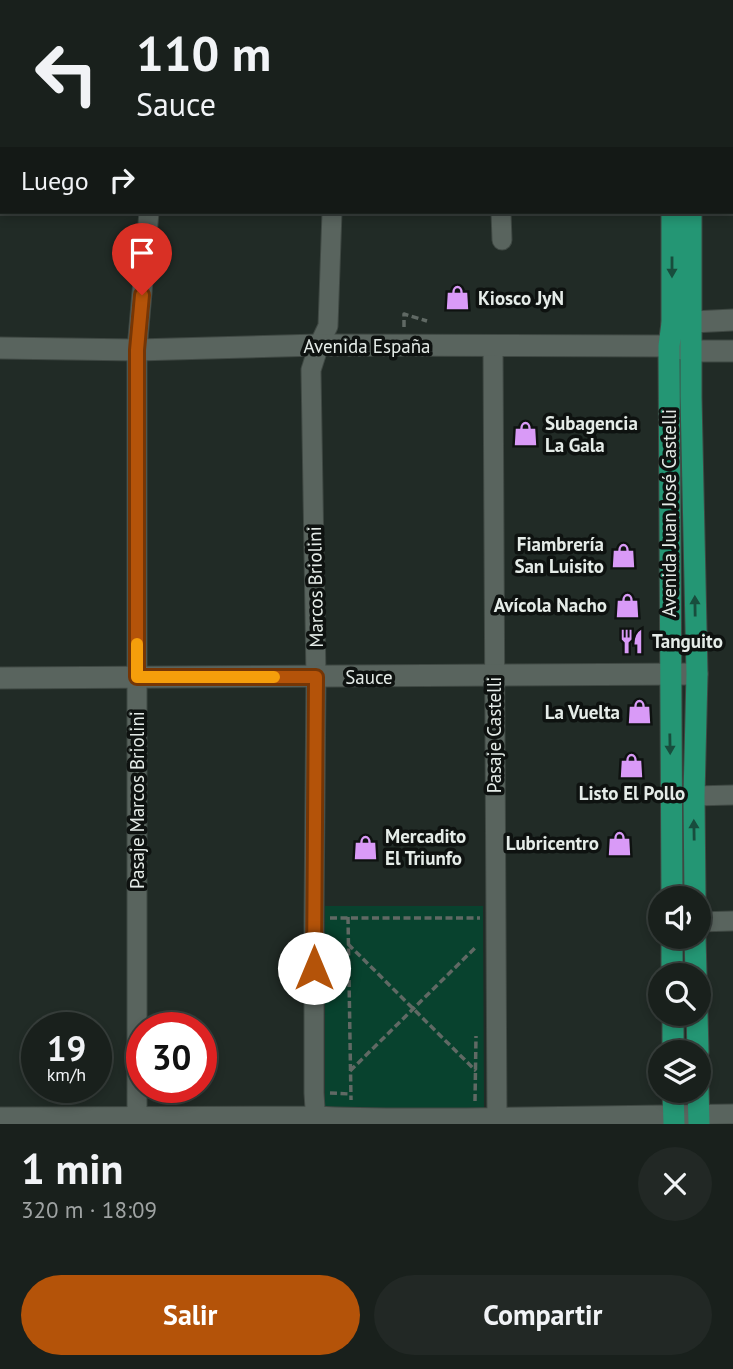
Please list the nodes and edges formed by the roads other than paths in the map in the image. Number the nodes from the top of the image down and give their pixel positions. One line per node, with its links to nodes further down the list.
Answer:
1 (149, 214): 13 (street, Pasaje Marcos Briolini)
2 (332, 214): 9 (street, Marcos Briolini)
3 (501, 214): 6 (street)
4 (672, 214): 8 (main road, Avenida Juan José Castelli, one-way to 8)
5 (691, 214): 8 (main road, Avenida Juan José Castelli)
6 (502, 240)
7 (733, 320): 8 (main road)
8 (682, 322): 11 (main road, Avenida Juan José Castelli); 14 (main road, Avenida Juan José Castelli)
9 (319, 345): 10 (main road, Avenida España); 13 (main road, Avenida España); 20 (street, Marcos Briolini)
10 (493, 346): 11 (main road, Avenida España); 17 (street, Pasaje Castelli)
11 (669, 346): 14 (main road, Avenida España); 18 (main road, Avenida Juan José Castelli)
12 (0, 348): 13 (main road, Avenida España)
13 (137, 350): 19 (street, Pasaje Marcos Briolini)
14 (692, 351): 15 (main road, Avenida España); 16 (main road, Avenida Juan José Castelli, one-way to 14)
15 (733, 352)
16 (697, 674): 18 (main road, Sauce); 23 (main road, Avenida Juan José Castelli)
17 (494, 676): 18 (main road, Sauce); 20 (main road, Sauce); 34 (street, Pasaje Castelli)
18 (670, 676): 24 (main road, Avenida Juan José Castelli, one-way to 24)
19 (137, 677): 20 (main road, Sauce); 21 (main road, Sauce); 33 (street, Pasaje Marcos Briolini)
20 (316, 677): 31 (street, Marcos Briolini)
21 (0, 678)
22 (733, 795): 23 (street)
23 (694, 796): 25 (main road, Avenida Juan José Castelli, one-way to 23)
24 (672, 886)
25 (695, 886)
26 (733, 921): 27 (street)
27 (711, 922)
28 (733, 1114): 30 (street)
29 (0, 1117): 33 (street)
30 (699, 1119): 32 (street)
31 (316, 1120): 33 (street); 34 (street)
32 (674, 1120): 34 (street)
33 (137, 1121)
34 (497, 1121)

